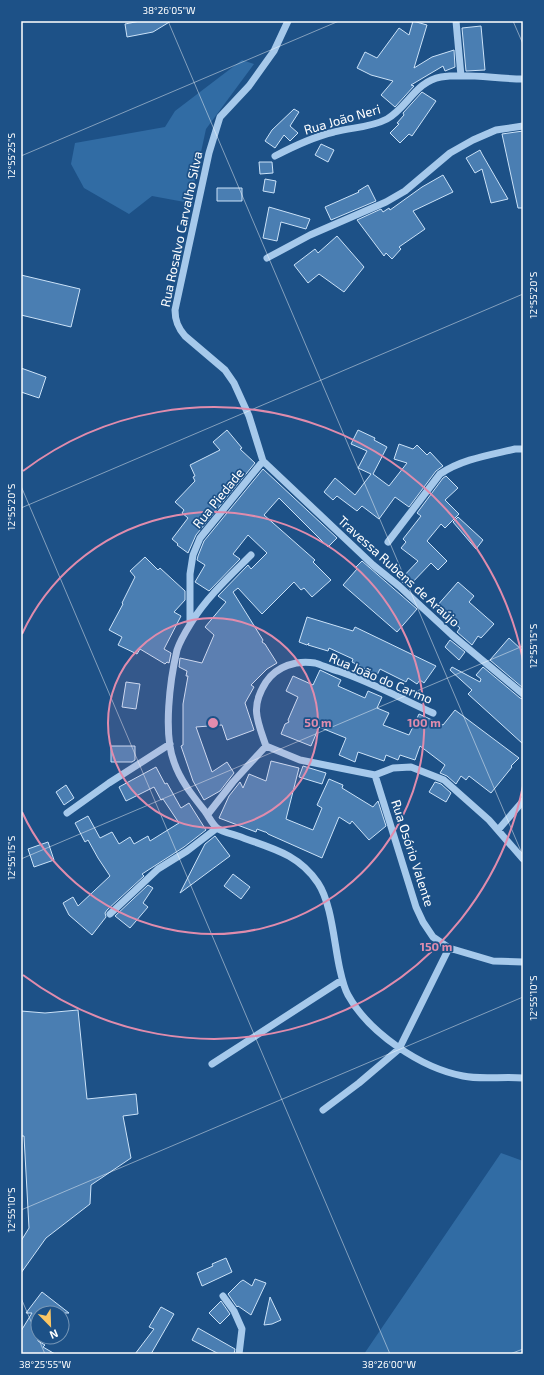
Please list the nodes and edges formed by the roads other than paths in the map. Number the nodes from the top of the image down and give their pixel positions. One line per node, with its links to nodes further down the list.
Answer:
1 (288, 21): 9 (street, Rua Rosalvo Carvalho Silva)
2 (456, 21): 3 (street)
3 (461, 76): 4 (street, Rua João Neri); 6 (street, Rua João Neri)
4 (523, 79)
5 (523, 126): 7 (street)
6 (275, 156)
7 (267, 258)
8 (523, 449): 10 (street)
9 (263, 461): 12 (street, Rua Piedade); 13 (street, Travessa Rubens de Araújo)
10 (388, 542)
11 (251, 555): 12 (street)
12 (190, 624): 15 (street)
13 (523, 694)
14 (433, 713): 16 (street, Rua João do Carmo)
15 (170, 744): 19 (street); 20 (street)
16 (266, 746): 17 (street); 20 (street)
17 (375, 775): 22 (street); 25 (street, Rua Osório Valente)
18 (523, 801): 22 (street)
19 (67, 812)
20 (208, 814): 21 (street)
21 (217, 828): 24 (street); 27 (street)
22 (498, 830): 23 (street)
23 (523, 859)
24 (110, 914)
25 (449, 948): 26 (street, Rua Osório Valente); 28 (street)
26 (523, 962)
27 (342, 980): 28 (street); 29 (street)
28 (399, 1048): 30 (street); 31 (street)
29 (212, 1064)
30 (523, 1078)
31 (323, 1110)
32 (223, 1296): 33 (street)
33 (238, 1354)

